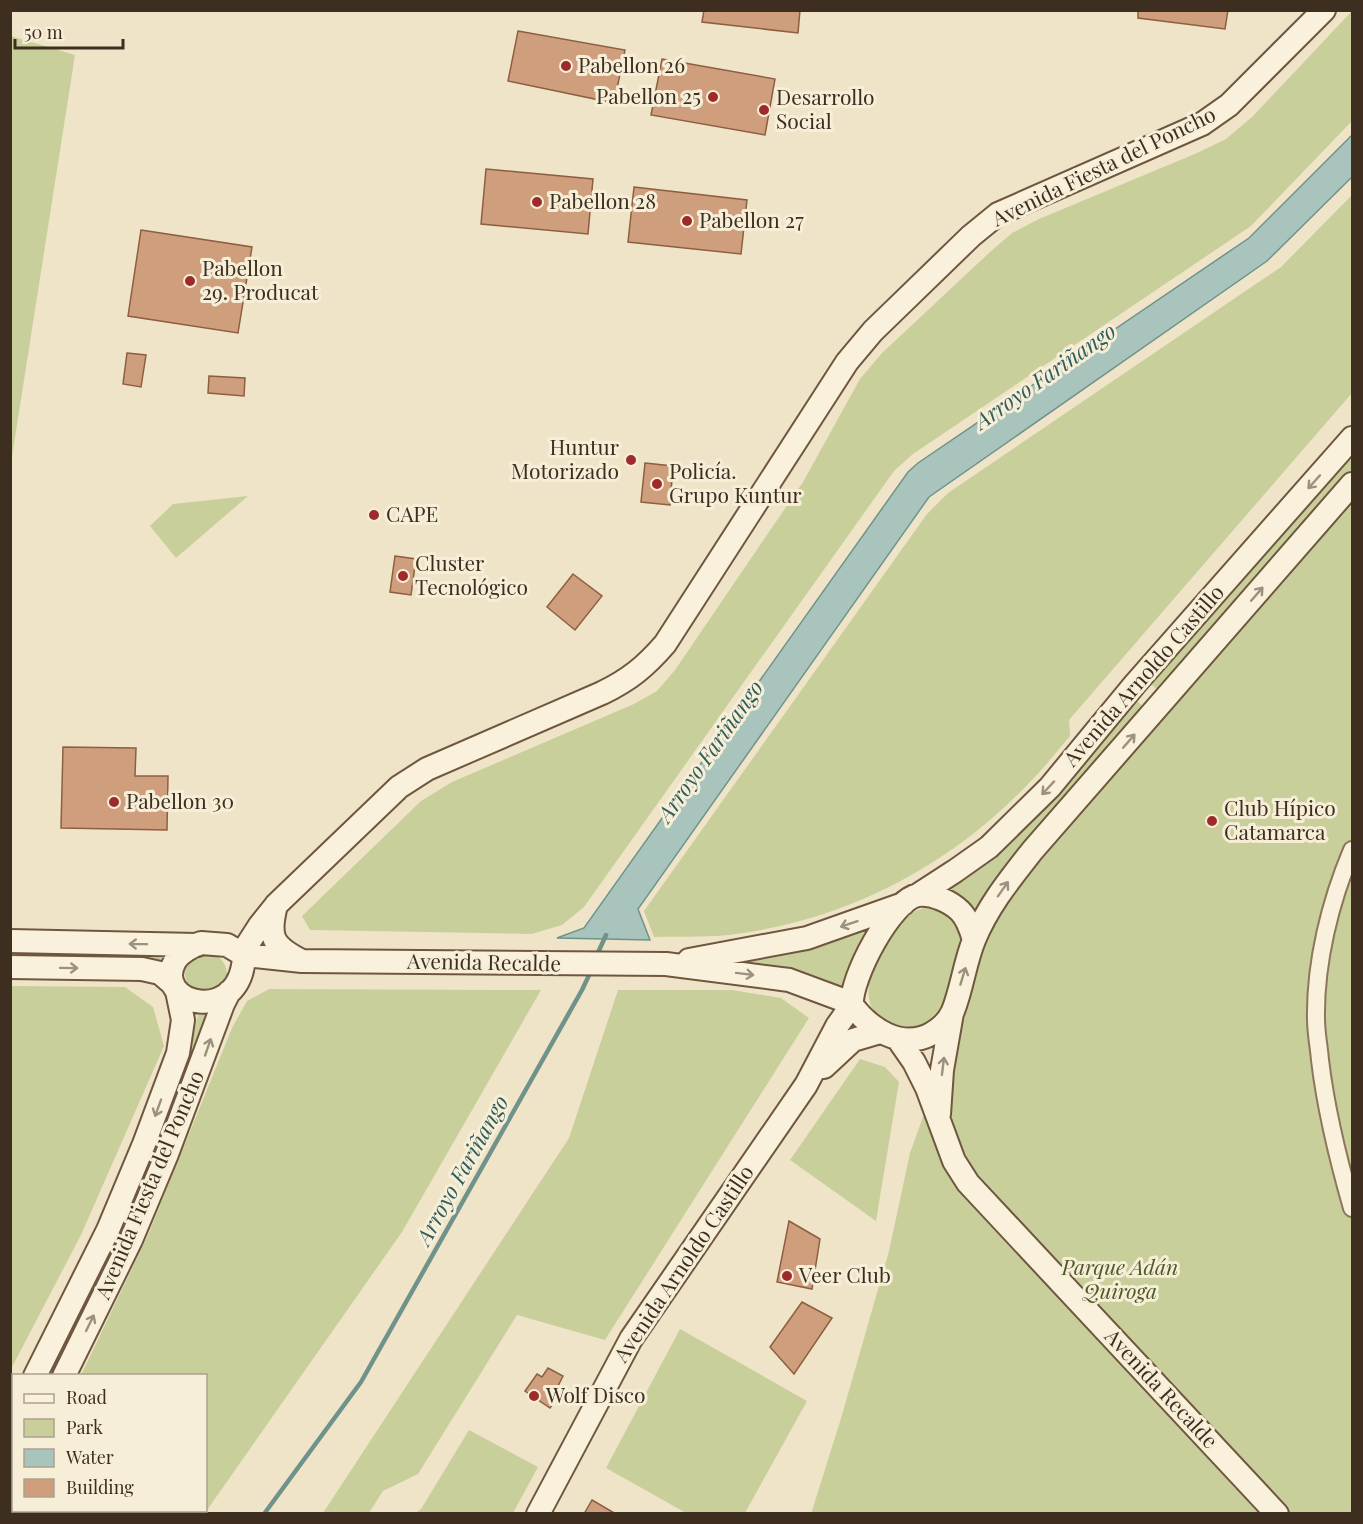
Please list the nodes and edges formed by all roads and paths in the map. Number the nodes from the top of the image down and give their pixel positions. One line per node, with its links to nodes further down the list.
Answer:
1 (1324, 10): 6 (main road, Avenida Fiesta del Poncho)
2 (1353, 438): 5 (main road, Avenida Arnoldo Castillo, one-way to 5)
3 (1353, 484): 7 (main road, Avenida Arnoldo Castillo, one-way to 3)
4 (1353, 850): 21 (street)
5 (911, 899): 7 (main road); 12 (main road, Avenida Recalde, one-way to 12); 16 (main road)
6 (276, 905): 9 (main road, Avenida Fiesta del Poncho); 10 (main road, Avenida Fiesta del Poncho); 11 (main road)
7 (974, 940): 17 (main road, one-way to 7)
8 (10, 941): 9 (main road, one-way to 8)
9 (199, 944): 10 (main road); 15 (main road)
10 (243, 954): 11 (main road, Avenida Recalde); 14 (main road)
11 (302, 961): 12 (main road, Avenida Recalde); 14 (main road, Avenida Recalde)
12 (666, 964): 16 (main road, Avenida Recalde, one-way to 16)
13 (10, 967): 15 (main road, one-way to 15)
14 (233, 987): 15 (main road); 23 (main road, Avenida Fiesta del Poncho, one-way to 14)
15 (175, 988): 22 (main road, Avenida Fiesta del Poncho, one-way to 22)
16 (852, 1004): 18 (main road); 19 (main road, Avenida Arnoldo Castillo)
17 (952, 1012): 18 (main road); 20 (main road, Avenida Recalde, one-way to 17)
18 (889, 1035): 19 (main road, Avenida Arnoldo Castillo); 20 (main road, Avenida Recalde)
19 (806, 1085): 24 (main road, Avenida Arnoldo Castillo)
20 (939, 1121): 25 (main road, Avenida Recalde)
21 (1353, 1208)
22 (36, 1374)
23 (65, 1374)
24 (538, 1514)
25 (1277, 1514)

